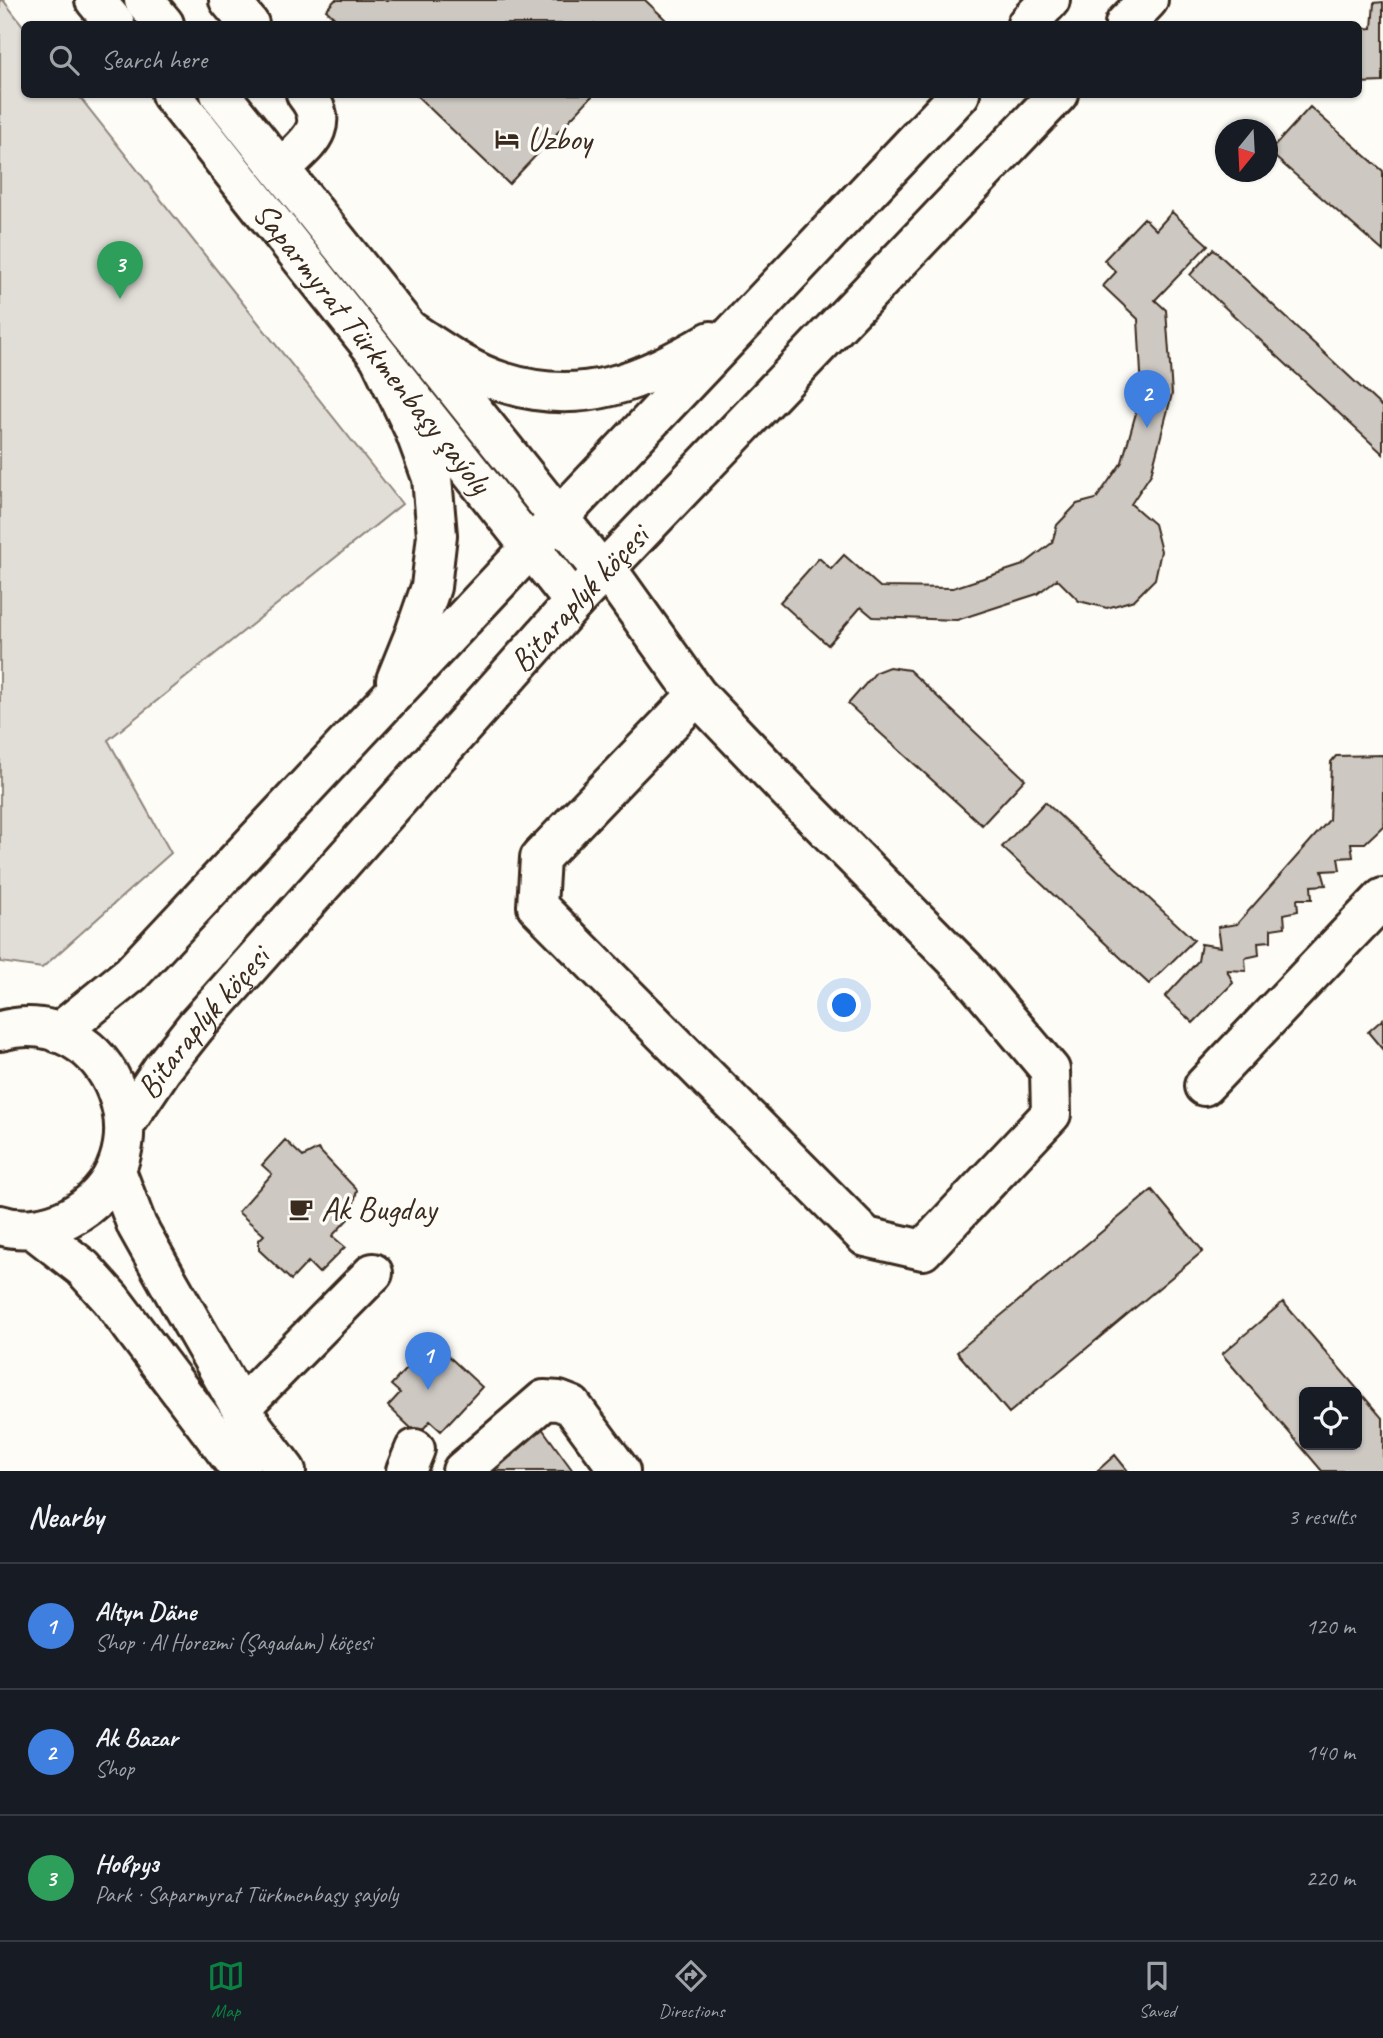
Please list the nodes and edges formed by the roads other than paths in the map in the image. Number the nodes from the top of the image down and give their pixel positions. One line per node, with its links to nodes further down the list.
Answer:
1 (95, 0): 6 (main road)
2 (144, 0): 7 (main road)
3 (229, 0): 8 (main road)
4 (1050, 0): 9 (main road)
5 (1148, 0): 10 (main road)
6 (112, 21)
7 (162, 21)
8 (246, 21)
9 (1030, 21)
10 (1128, 21)
11 (174, 98): 19 (main road, Saparmyrat Türkmenbaşy şaýoly)
12 (223, 98): 16 (main road, Saparmyrat Türkmenbaşy şaýoly)
13 (309, 98): 16 (main road)
14 (956, 98): 17 (main road)
15 (1054, 98): 22 (main road, Bitaraplyk köçesi)
16 (281, 169): 18 (main road, Saparmyrat Türkmenbaşy şaýoly)
17 (746, 321): 18 (main road); 20 (main road)
18 (409, 330): 20 (main road, Saparmyrat Türkmenbaşy şaýoly)
19 (381, 360): 21 (main road, Saparmyrat Türkmenbaşy şaýoly); 25 (main road)
20 (559, 518): 21 (main road); 22 (main road, Saparmyrat Türkmenbaşy şaýoly)
21 (530, 548): 23 (main road, Saparmyrat Türkmenbaşy şaýoly); 25 (main road)
22 (605, 571): 23 (main road, Bitaraplyk köçesi); 24 (main road, Saparmyrat Türkmenbaşy şaýoly)
23 (574, 602): 30 (main road, Bitaraplyk köçesi)
24 (697, 695): 24 (main road, Saparmyrat Türkmenbaşy şaýoly)
25 (388, 700): 28 (main road)
26 (1383, 898): 29 (main road)
27 (5, 1027): 28 (main road)
28 (58, 1033): 30 (main road)
29 (1204, 1086)
30 (125, 1124): 31 (main road)
31 (116, 1171): 32 (main road); 34 (main road)
32 (16, 1227): 35 (main road)
33 (373, 1273): 34 (main road)
34 (241, 1407): 36 (main road)
35 (241, 1471)
36 (286, 1471)
37 (462, 1471): 38 (main road)
38 (620, 1471)

